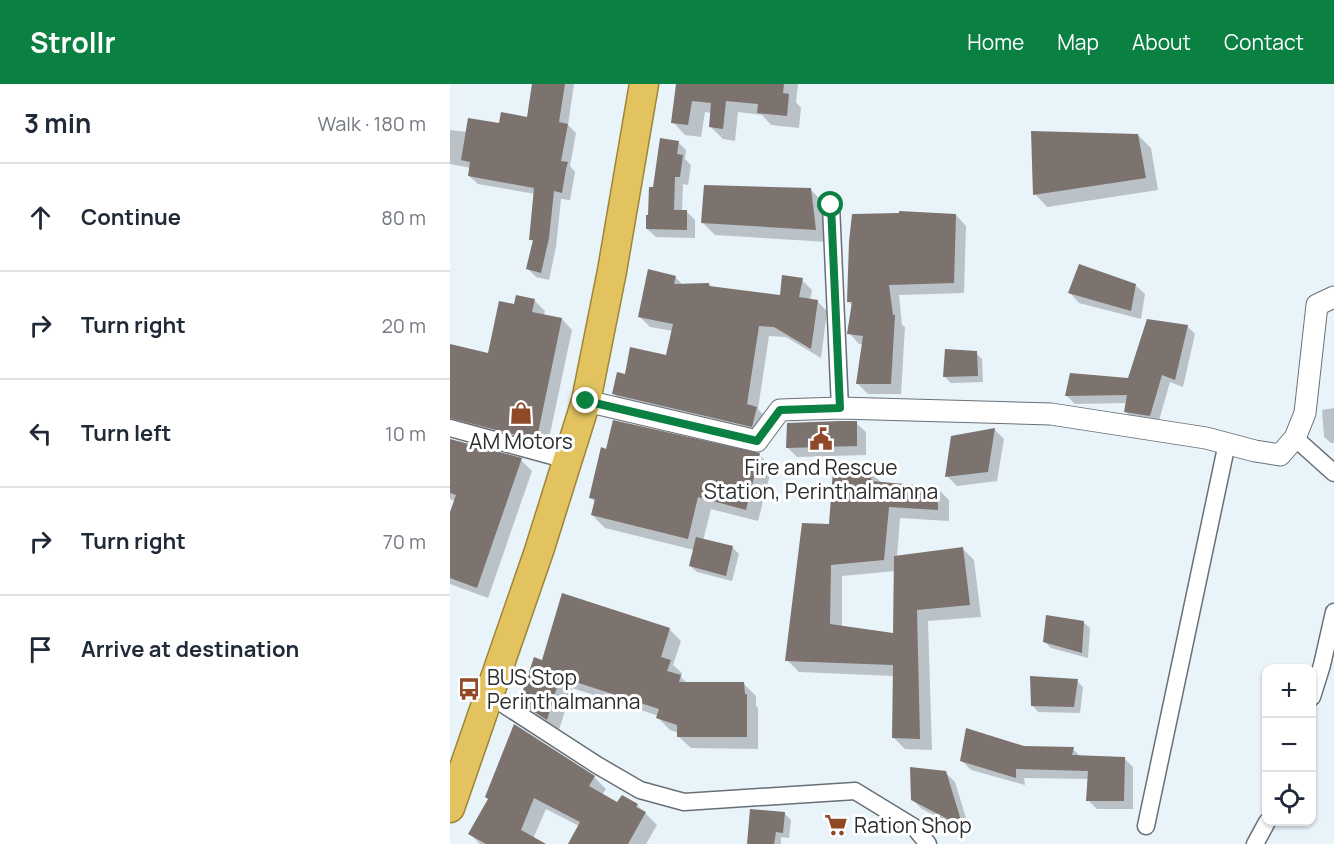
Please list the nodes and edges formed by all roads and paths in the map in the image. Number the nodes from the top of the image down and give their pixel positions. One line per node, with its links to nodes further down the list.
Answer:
1 (644, 84): 4 (highway)
2 (831, 205): 5 (street)
3 (1334, 297): 7 (street)
4 (586, 401): 5 (street); 9 (highway)
5 (840, 408): 8 (street)
6 (450, 428): 9 (street)
7 (1295, 438): 8 (street); 10 (street)
8 (1227, 443): 16 (street)
9 (567, 460): 14 (highway)
10 (1334, 473)
11 (1334, 612): 12 (street)
12 (1328, 666): 13 (street)
13 (1316, 688)
14 (489, 695): 15 (highway); 18 (street)
15 (450, 808)
16 (1146, 826)
17 (1265, 826): 19 (street)
18 (928, 844)
19 (1255, 844)

